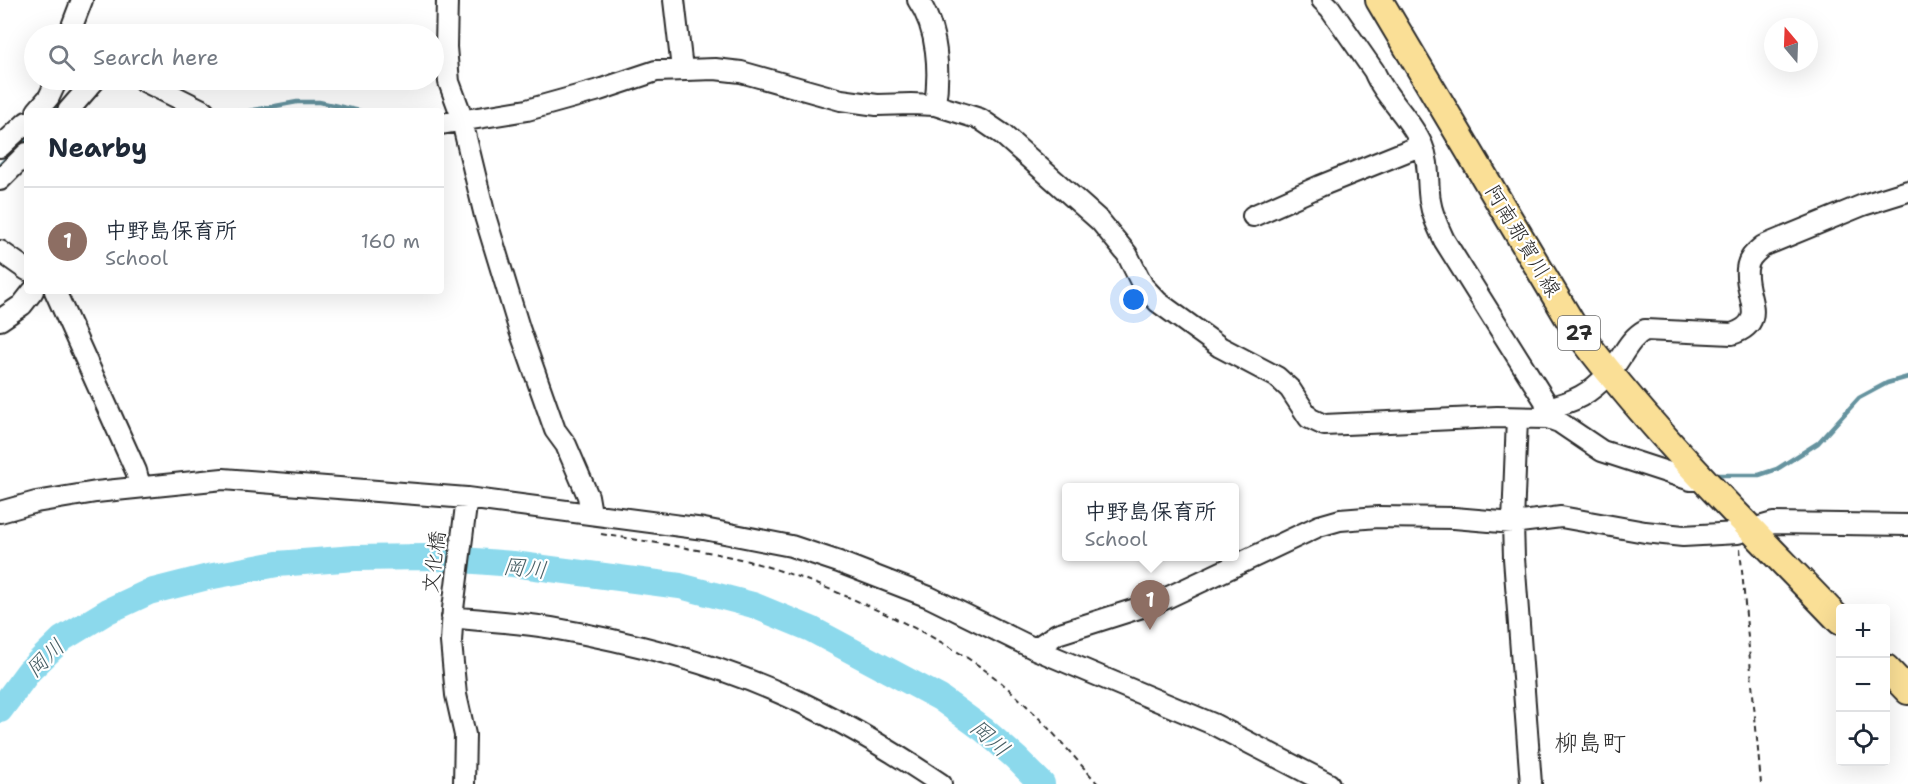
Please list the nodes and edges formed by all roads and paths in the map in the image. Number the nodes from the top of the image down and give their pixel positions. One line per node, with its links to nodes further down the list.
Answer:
1 (81, 0): 7 (street)
2 (447, 0): 16 (street)
3 (674, 0): 8 (street)
4 (918, 0): 12 (street)
5 (1322, 0): 19 (street)
6 (1379, 0): 28 (main road, 阿南那賀川線 / 27)
7 (73, 24)
8 (682, 69): 12 (street); 16 (street)
9 (52, 90): 13 (street)
10 (86, 90): 14 (street)
11 (162, 90): 15 (street)
12 (935, 105): 30 (street)
13 (39, 108)
14 (71, 108)
15 (198, 108)
16 (462, 121): 17 (street); 35 (street)
17 (444, 124)
18 (24, 125): 20 (street)
19 (1422, 146): 22 (street); 29 (street)
20 (0, 147)
21 (1908, 191): 28 (street)
22 (1253, 216)
23 (0, 251): 24 (street)
24 (24, 268)
25 (31, 294): 27 (street)
26 (56, 294): 32 (street)
27 (0, 320)
28 (1608, 374): 29 (street); 31 (main road, 阿南那賀川線 / 27)
29 (1548, 413): 30 (street); 31 (street)
30 (1517, 418): 36 (street)
31 (1704, 480): 38 (main road, 阿南那賀川線 / 27)
32 (140, 486): 33 (street); 34 (street)
33 (467, 498): 35 (street); 40 (street, 文化橋)
34 (0, 512)
35 (591, 513): 42 (street)
36 (1513, 523): 38 (street); 42 (street); 51 (street)
37 (1908, 525): 38 (street)
38 (1745, 531): 41 (main road, 阿南那賀川線 / 27); 52 (path)
39 (598, 533): 49 (path)
40 (453, 613): 45 (street); 46 (street, 文化橋)
41 (1836, 617)
42 (1035, 649): 50 (street)
43 (1890, 672): 44 (main road)
44 (1908, 691)
45 (877, 742): 47 (street); 48 (street)
46 (464, 784)
47 (916, 784)
48 (941, 784)
49 (1098, 784)
50 (1329, 784)
51 (1531, 784)
52 (1761, 784)

